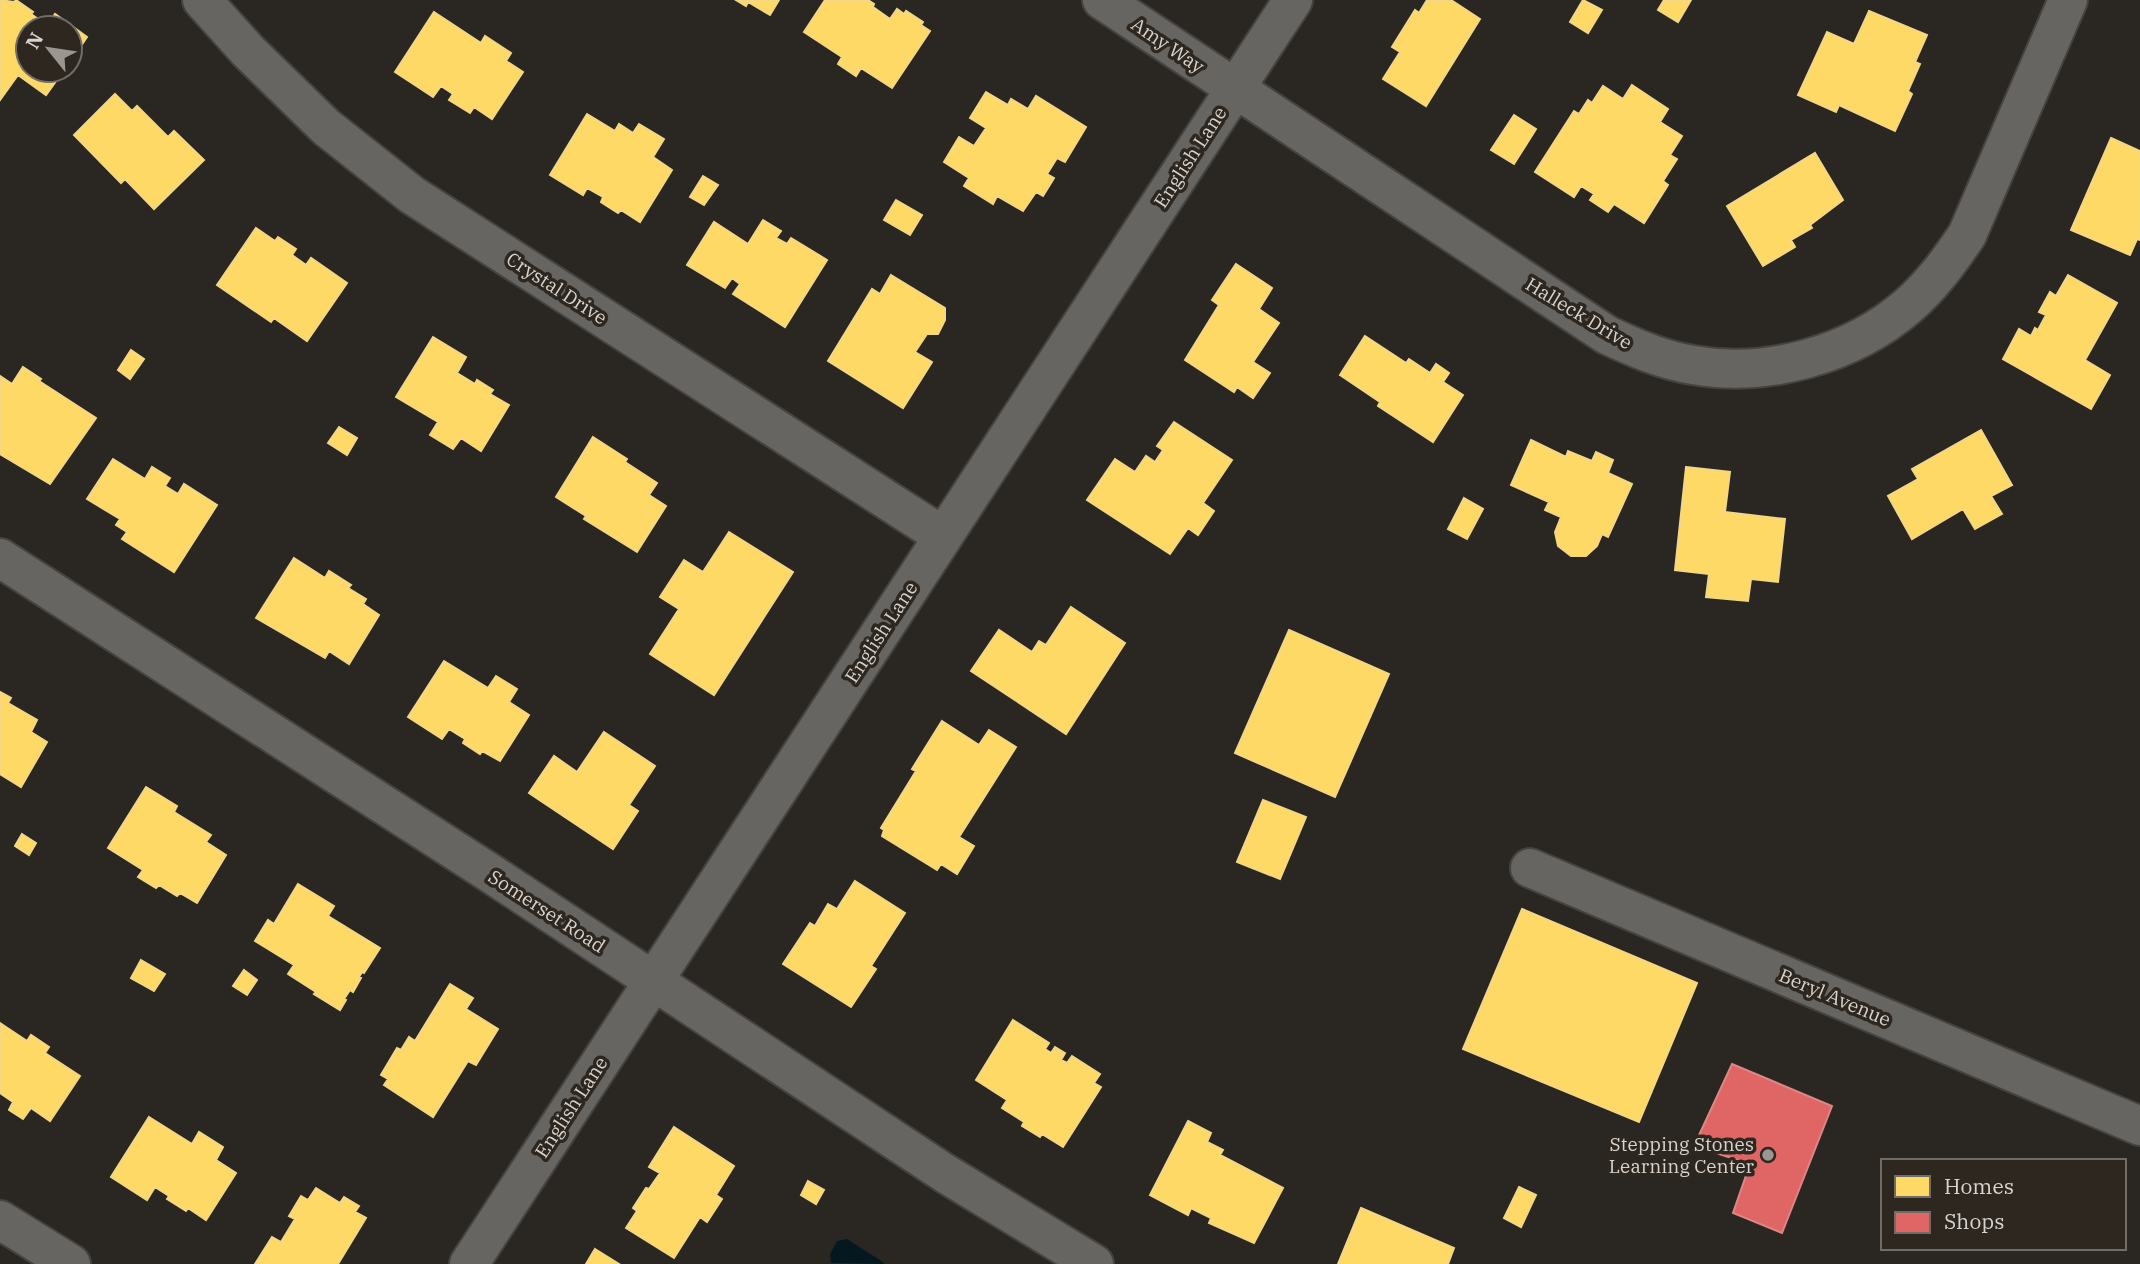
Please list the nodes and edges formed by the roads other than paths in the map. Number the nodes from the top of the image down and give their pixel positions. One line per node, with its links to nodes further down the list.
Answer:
1 (202, 0): 6 (street, Crystal Drive)
2 (1102, 0): 5 (street, Amy Way)
3 (1293, 0): 5 (street, English Lane)
4 (2068, 0): 5 (street, Halleck Drive)
5 (1235, 89): 6 (street, English Lane)
6 (943, 536): 9 (street, English Lane)
7 (0, 558): 9 (street, Somerset Road)
8 (1530, 868): 10 (street, Beryl Avenue)
9 (653, 980): 13 (street, English Lane); 14 (street, Somerset Road)
10 (2140, 1126)
11 (0, 1220): 12 (street)
12 (71, 1264)
13 (469, 1264)
14 (1094, 1264)

